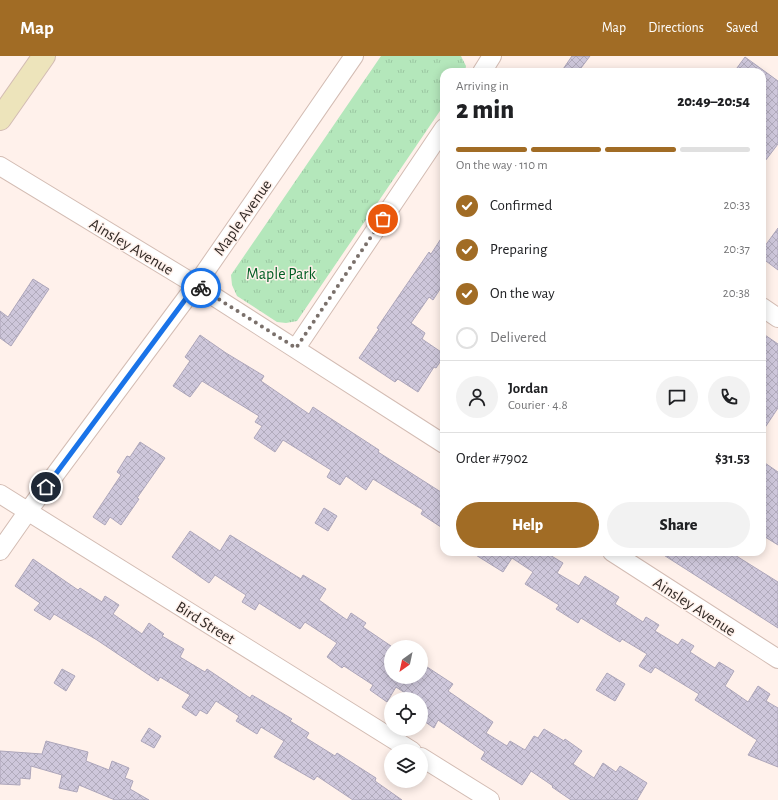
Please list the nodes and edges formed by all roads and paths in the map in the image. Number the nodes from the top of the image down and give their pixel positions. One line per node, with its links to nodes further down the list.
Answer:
1 (43, 56): 5 (main road)
2 (354, 56): 8 (street, Maple Avenue)
3 (492, 56): 4 (street)
4 (484, 68)
5 (0, 120)
6 (440, 134): 11 (street)
7 (0, 166): 8 (street, Ainsley Avenue)
8 (196, 285): 11 (street, Ainsley Avenue); 14 (street, Maple Avenue)
9 (766, 310): 10 (street)
10 (778, 318)
11 (296, 348): 12 (street, Ainsley Avenue)
12 (440, 441)
13 (0, 494): 14 (street, Bird Street)
14 (28, 511): 15 (street, Maple Avenue); 18 (street, Bird Street)
15 (0, 551)
16 (618, 556): 17 (street, Ainsley Avenue)
17 (778, 659)
18 (401, 744)
19 (428, 761): 20 (street)
20 (490, 800)

